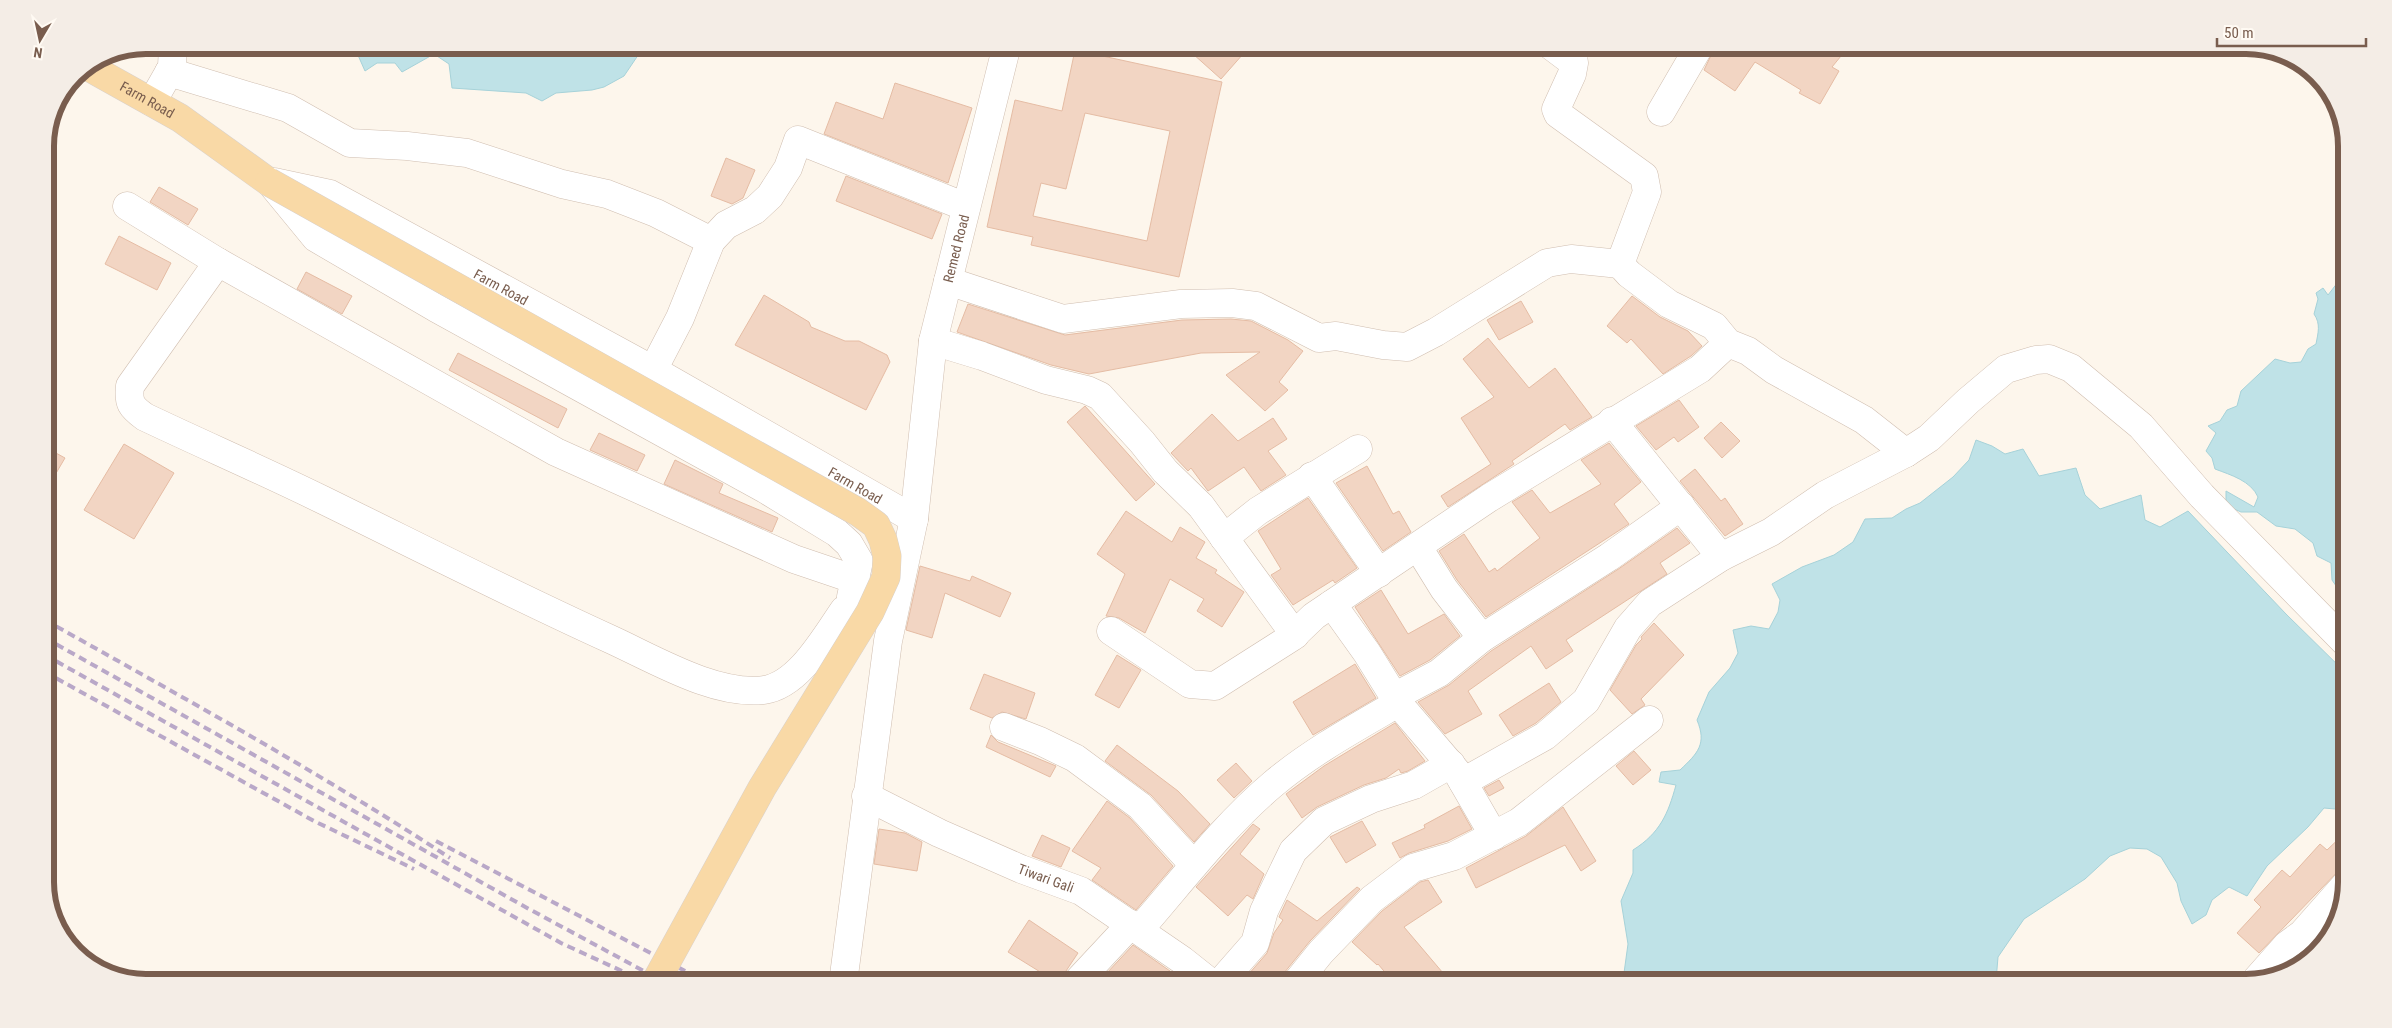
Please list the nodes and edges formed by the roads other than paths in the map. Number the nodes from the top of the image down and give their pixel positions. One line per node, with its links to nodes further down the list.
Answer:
1 (173, 54): 6 (street)
2 (1005, 54): 11 (street, Remed Road)
3 (1562, 54): 14 (street)
4 (1695, 54): 8 (street)
5 (94, 70): 7 (main road, Farm Road)
6 (169, 72): 7 (street); 12 (street)
7 (152, 102): 9 (main road, Farm Road)
8 (1661, 112)
9 (270, 182): 18 (street, Farm Road); 29 (street); 48 (main road, bridge)
10 (127, 206): 13 (street)
11 (966, 206): 12 (street); 15 (street, Remed Road)
12 (711, 241): 18 (street)
13 (218, 262): 29 (street); 31 (street)
14 (1620, 264): 15 (street); 17 (street)
15 (948, 281): 16 (street, Remed Road)
16 (933, 341): 24 (street, Remed Road); 25 (street)
17 (1728, 343): 19 (street); 21 (street)
18 (653, 370): 24 (street, Farm Road)
19 (1612, 421): 23 (street); 26 (street)
20 (1358, 449): 22 (street)
21 (1906, 453): 27 (street); 34 (street)
22 (1312, 476): 25 (street); 28 (street)
23 (1681, 506): 27 (street); 35 (street)
24 (914, 519): 36 (street, Remed Road)
25 (1224, 538): 33 (street)
26 (1418, 547): 28 (street); 35 (street)
27 (1721, 557): 40 (street)
28 (1378, 573): 30 (street)
29 (856, 580): 31 (street)
30 (1332, 604): 33 (street); 37 (street)
31 (844, 610): 36 (street)
32 (1111, 631): 33 (street)
33 (1295, 635)
34 (2338, 635)
35 (1482, 638): 37 (street)
36 (888, 641): 41 (street, Remed Road)
37 (1398, 703): 40 (street); 43 (street)
38 (1649, 720): 42 (street)
39 (1004, 727): 43 (street)
40 (1457, 773): 42 (street); 52 (street)
41 (866, 796): 45 (street, Tiwari Gali); 49 (street, Remed Road)
42 (1494, 836): 53 (street)
43 (1194, 865): 45 (street)
44 (2336, 900): 46 (street)
45 (1135, 927): 50 (street); 51 (street, Tiwari Gali)
46 (2310, 940): 47 (street)
47 (2263, 972)
48 (660, 974)
49 (844, 974)
50 (1085, 974)
51 (1199, 974)
52 (1228, 974)
53 (1303, 974)

